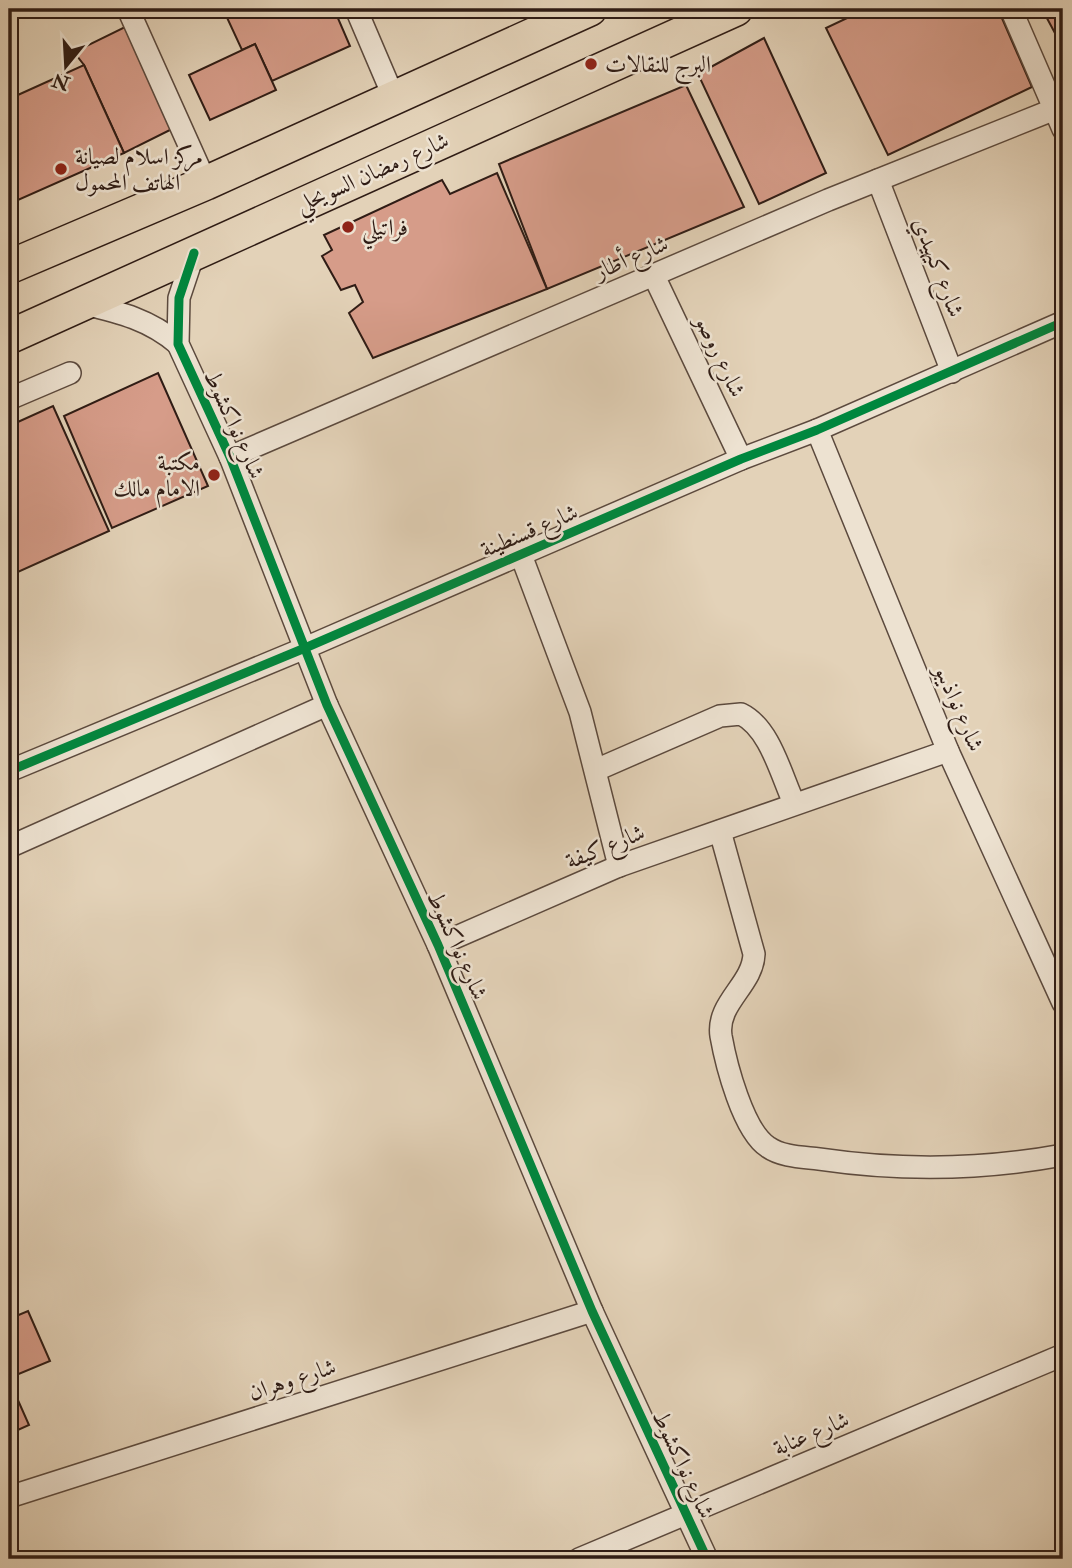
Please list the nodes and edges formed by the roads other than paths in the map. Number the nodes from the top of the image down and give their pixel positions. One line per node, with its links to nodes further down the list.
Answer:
1 (128, 9): 10 (street)
2 (356, 9): 6 (street)
3 (590, 9): 6 (main road)
4 (736, 9): 11 (main road, شارع رمضان السويحلي)
5 (1011, 9): 7 (street)
6 (394, 98): 10 (main road)
7 (1055, 109): 8 (street); 9 (street, شارع أطار)
8 (1063, 129)
9 (878, 180): 13 (street, شارع أطار); 18 (street, شارع كيهيدي)
10 (206, 183): 12 (main road)
11 (194, 253): 14 (main road, شارع رمضان السويحلي); 17 (street)
12 (9, 266)
13 (654, 276): 22 (street, شارع أطار); 23 (street, شارع روصو)
14 (81, 303): 16 (main road, شارع رمضان السويحلي); 17 (street)
15 (1063, 322): 18 (street, شارع قسنطينة)
16 (9, 337)
17 (178, 344): 22 (street, شارع نواكشوط)
18 (952, 372): 21 (street, شارع قسنطينة)
19 (70, 373): 20 (street)
20 (9, 399)
21 (817, 430): 23 (street, شارع قسنطينة); 27 (street, شارع نواذيبو)
22 (230, 457): 25 (street, شارع نواكشوط)
23 (741, 459): 24 (street, شارع قسنطينة)
24 (521, 555): 25 (street, شارع قسنطينة); 28 (street)
25 (305, 648): 26 (street, شارع نواكشوط); 29 (street, شارع قسنطينة)
26 (327, 705): 32 (street); 34 (street, شارع نواكشوط)
27 (948, 751): 30 (street, شارع كيفة); 35 (street, شارع نواذيبو)
28 (596, 770): 30 (street); 33 (street)
29 (9, 771)
30 (794, 803): 31 (street, شارع كيفة)
31 (720, 831): 33 (street, شارع كيفة); 36 (street)
32 (9, 847)
33 (619, 866): 34 (street, شارع كيفة)
34 (438, 945): 37 (street, شارع نواكشوط)
35 (1063, 1003)
36 (1063, 1155)
37 (592, 1311): 39 (street, شارع وهران); 40 (street, شارع نواكشوط)
38 (1063, 1355): 40 (street, شارع عنابة)
39 (9, 1497)
40 (686, 1515): 41 (street, شارع عنابة); 42 (street, شارع نواكشوط)
41 (579, 1559)
42 (707, 1559)

